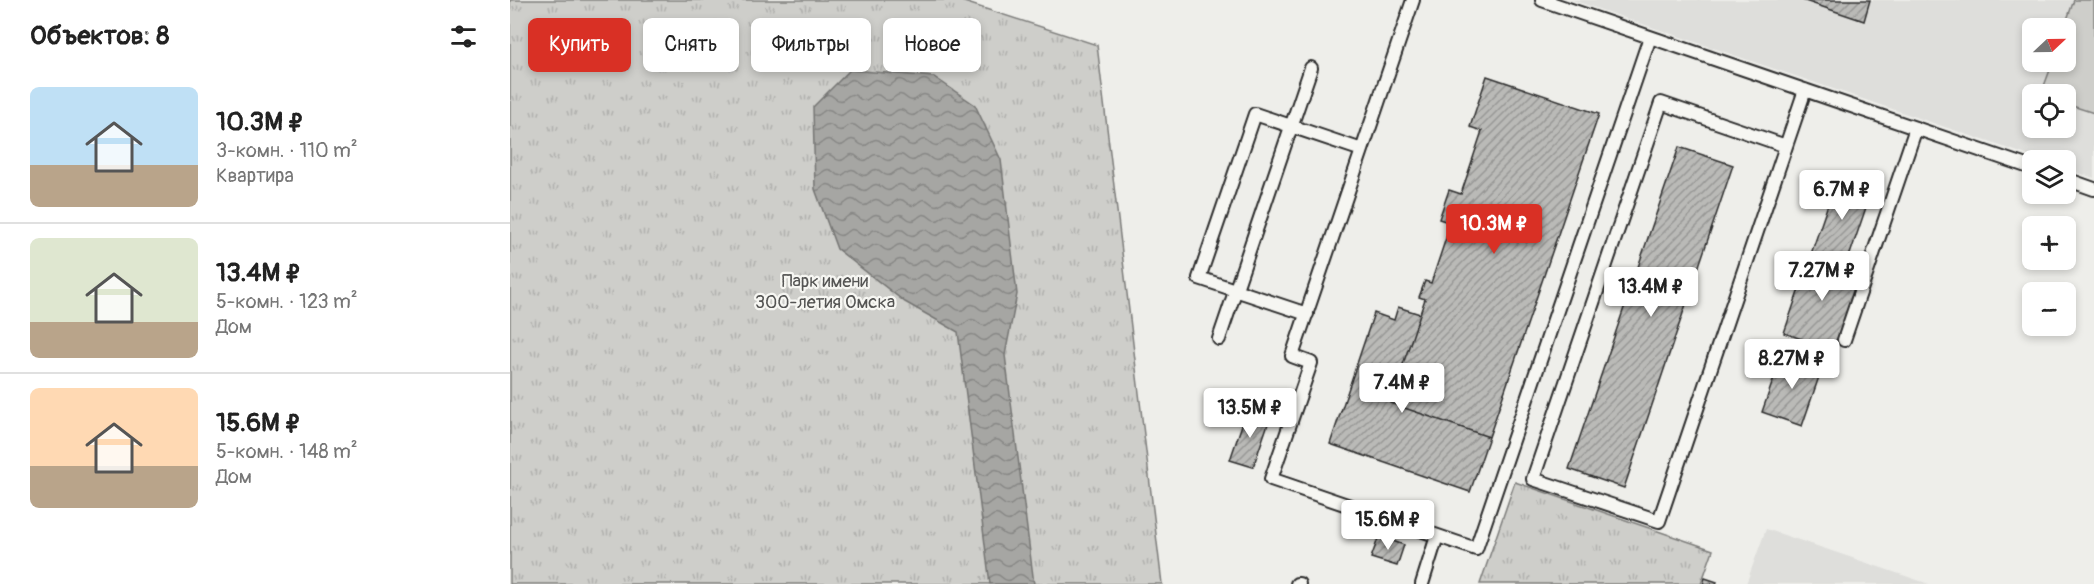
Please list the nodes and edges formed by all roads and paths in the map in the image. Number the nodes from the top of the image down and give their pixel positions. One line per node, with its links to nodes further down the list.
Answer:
1 (1413, 0): 9 (lane)
2 (1542, 0): 3 (lane)
3 (1650, 37): 5 (lane); 17 (lane)
4 (1311, 68): 6 (lane)
5 (1805, 90): 7 (lane); 8 (lane)
6 (1291, 126): 9 (lane); 13 (lane); 13 (lane)
7 (1916, 128): 10 (lane); 16 (lane)
8 (1786, 146): 8 (lane)
9 (1362, 150): 14 (lane)
10 (2022, 165)
11 (2076, 183): 12 (lane)
12 (2094, 189)
13 (1236, 290): 14 (lane); 15 (lane)
14 (1307, 314): 17 (lane)
15 (1219, 339)
16 (1844, 340)
17 (1437, 536): 18 (lane)
18 (1422, 584)

